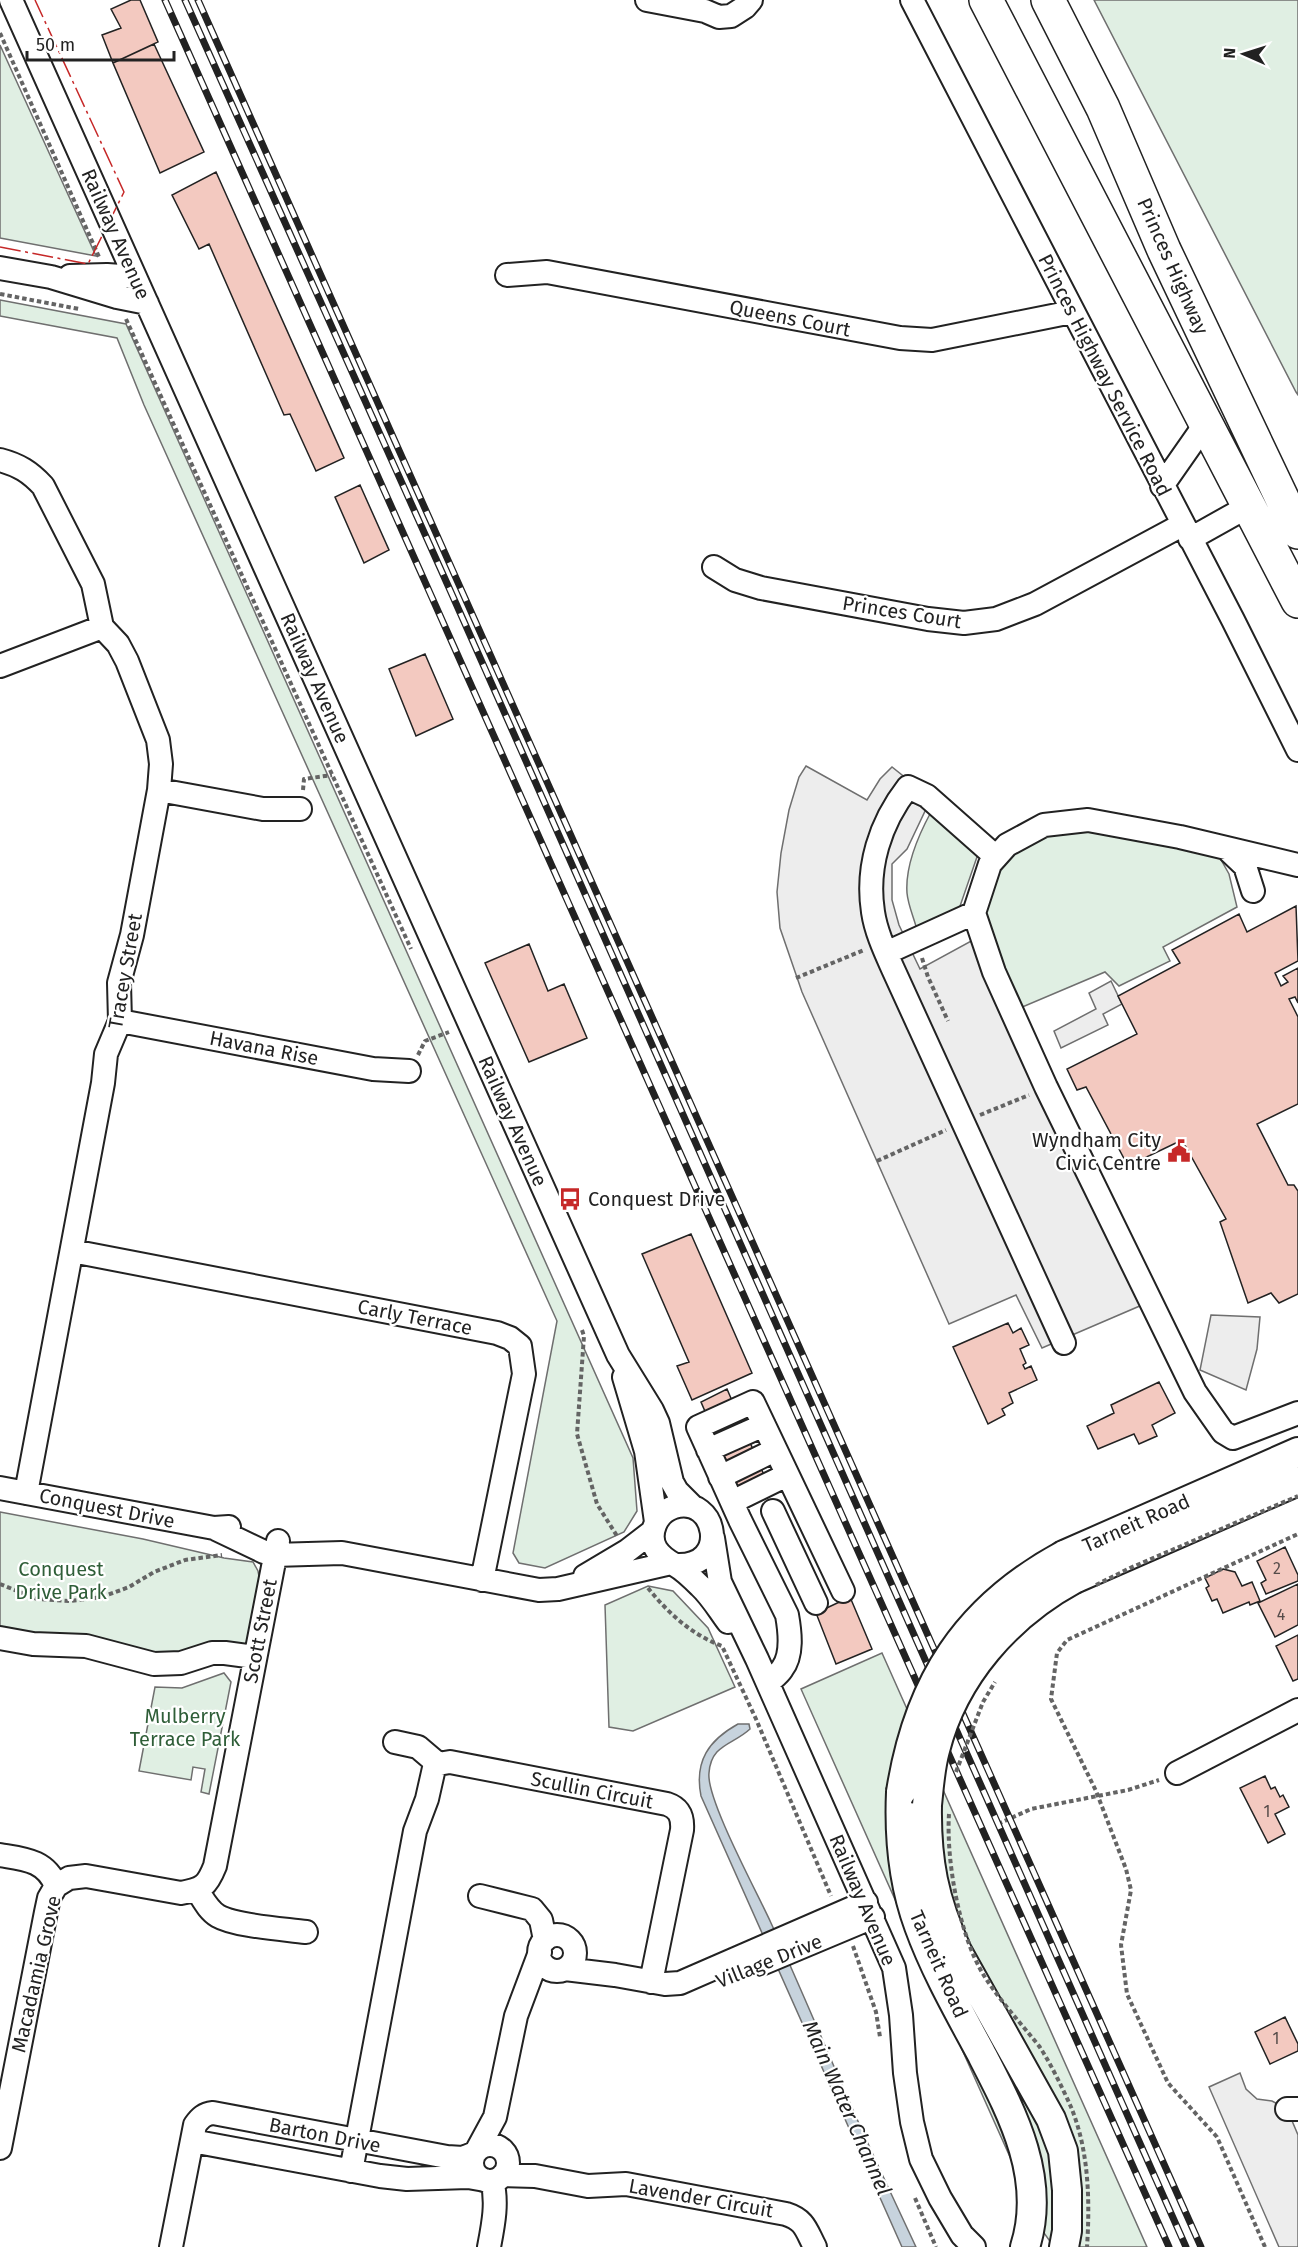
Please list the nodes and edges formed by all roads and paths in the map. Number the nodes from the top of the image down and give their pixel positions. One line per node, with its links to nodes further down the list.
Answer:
1 (11, 0): 11 (street, Railway Avenue)
2 (647, 0): 3 (street)
3 (751, 0)
4 (912, 0): 17 (street, Princes Highway Service Road)
5 (987, 0): 18 (highway, Princes Highway)
6 (1048, 0): 19 (highway, Princes Highway)
7 (0, 33): 9 (path)
8 (0, 268): 12 (street)
9 (107, 274): 11 (street); 12 (street)
10 (507, 274): 17 (street, Queens Court)
11 (135, 276): 15 (street, Railway Avenue)
12 (51, 277): 14 (street)
13 (0, 294): 16 (path)
14 (117, 297): 15 (street); 30 (path)
15 (147, 303): 48 (street, Railway Avenue)
16 (80, 309)
17 (1072, 312): 21 (street, Princes Highway Service Road)
18 (1206, 423): 21 (street); 22 (highway, Princes Highway)
19 (1257, 448): 22 (highway); 24 (highway, Princes Highway)
20 (0, 460): 27 (street, Tracey Street)
21 (1162, 486): 23 (street, Princes Highway Service Road)
22 (1248, 506): 23 (street); 26 (highway, Princes Highway)
23 (1186, 532): 25 (street, Princes Court); 29 (street, Princes Highway Service Road)
24 (1298, 532)
25 (714, 567)
26 (1298, 601)
27 (102, 627): 28 (street); 31 (street, Tracey Street)
28 (0, 666)
29 (1298, 750)
30 (332, 775): 32 (path); 39 (path)
31 (159, 790): 32 (street); 40 (street, Tracey Street)
32 (300, 809)
33 (1226, 848): 34 (street); 35 (street); 36 (street)
34 (996, 857): 37 (street); 38 (street)
35 (1298, 865)
36 (1253, 891)
37 (974, 913): 38 (street); 49 (street)
38 (886, 953): 47 (street)
39 (415, 957)
40 (120, 1021): 44 (street, Havana Rise); 45 (street, Tracey Street)
41 (444, 1022): 42 (path)
42 (449, 1032): 43 (path); 44 (path)
43 (453, 1043)
44 (409, 1071)
45 (72, 1251): 55 (street, Tracey Street); 69 (street, Carly Terrace)
46 (581, 1328): 64 (path)
47 (1064, 1343)
48 (618, 1355): 58 (street, Railway Avenue); 60 (street, Railway Avenue)
49 (1298, 1413)
50 (772, 1444): 52 (street); 52 (street); 52 (street); 57 (street)
51 (1298, 1452): 68 (main road, Tarneit Road)
52 (720, 1477): 59 (street); 61 (street); 78 (street)
53 (1298, 1481): 68 (main road, Tarneit Road)
54 (0, 1488): 55 (street, Conquest Drive)
55 (26, 1492): 63 (street, Conquest Drive)
56 (1298, 1496): 68 (path, bridge)
57 (800, 1504): 59 (street); 72 (street)
58 (693, 1507): 60 (street); 61 (street)
59 (773, 1511): 73 (street)
60 (654, 1526): 64 (street, Conquest Drive); 66 (street)
61 (712, 1533): 66 (street); 76 (street, Railway Avenue)
62 (1298, 1534): 84 (path)
63 (276, 1548): 69 (street, Conquest Drive); 75 (street, Scott Street)
64 (627, 1551): 71 (street, Conquest Drive)
65 (224, 1555): 70 (path)
66 (673, 1564): 67 (street, Conquest Drive); 76 (street, Railway Avenue)
67 (635, 1572): 71 (street, Conquest Drive); 92 (path)
68 (1075, 1574): 85 (main road, Tarneit Road, bridge); 113 (main road, Tarneit Road, bridge)
69 (482, 1580): 71 (street, Conquest Drive)
70 (1, 1584)
71 (568, 1587)
72 (843, 1591)
73 (816, 1603)
74 (0, 1638): 75 (street)
75 (255, 1657): 89 (street, Scott Street)
76 (757, 1659): 78 (street, Railway Avenue)
77 (997, 1678): 83 (path, bridge)
78 (768, 1683): 91 (street, Railway Avenue)
79 (1298, 1710): 82 (street)
80 (395, 1742): 81 (street)
81 (438, 1764): 96 (street, Scullin Circuit); 102 (street)
82 (1177, 1773): 84 (path)
83 (954, 1777)
84 (1098, 1796): 86 (path); 116 (path)
85 (938, 1807): 114 (main road, Tarneit Road); 115 (path, bridge)
86 (998, 1824)
87 (0, 1855): 88 (street)
88 (56, 1886): 89 (street, Macadamia Grove); 100 (street, Macadamia Grove)
89 (197, 1890): 93 (street)
90 (480, 1896): 94 (street)
91 (869, 1910): 92 (street, Village Drive); 112 (street, Railway Avenue)
92 (843, 1922): 96 (street, Village Drive); 98 (path)
93 (306, 1932)
94 (542, 1946): 95 (street); 95 (street); 97 (street)
95 (565, 1963): 96 (street, Village Drive); 97 (street)
96 (658, 1983)
97 (523, 1992): 99 (street)
98 (881, 2048)
99 (495, 2117): 104 (street); 106 (street)
100 (2, 2124): 103 (street, Macadamia Grove)
101 (192, 2141): 102 (street, Barton Drive); 105 (street, Barton Drive); 108 (street, Barton Drive)
102 (356, 2141): 104 (street, Barton Drive); 105 (street)
103 (0, 2148)
104 (476, 2152): 106 (street, Barton Drive); 106 (street)
105 (351, 2171): 106 (street, Barton Drive)
106 (499, 2171): 109 (street); 110 (street, Lavender Circuit)
107 (911, 2189): 111 (path)
108 (171, 2247)
109 (489, 2247)
110 (815, 2247)
111 (936, 2247)
112 (974, 2247)
113 (1025, 2247)
114 (1064, 2247)
115 (1087, 2247)
116 (1265, 2247)

